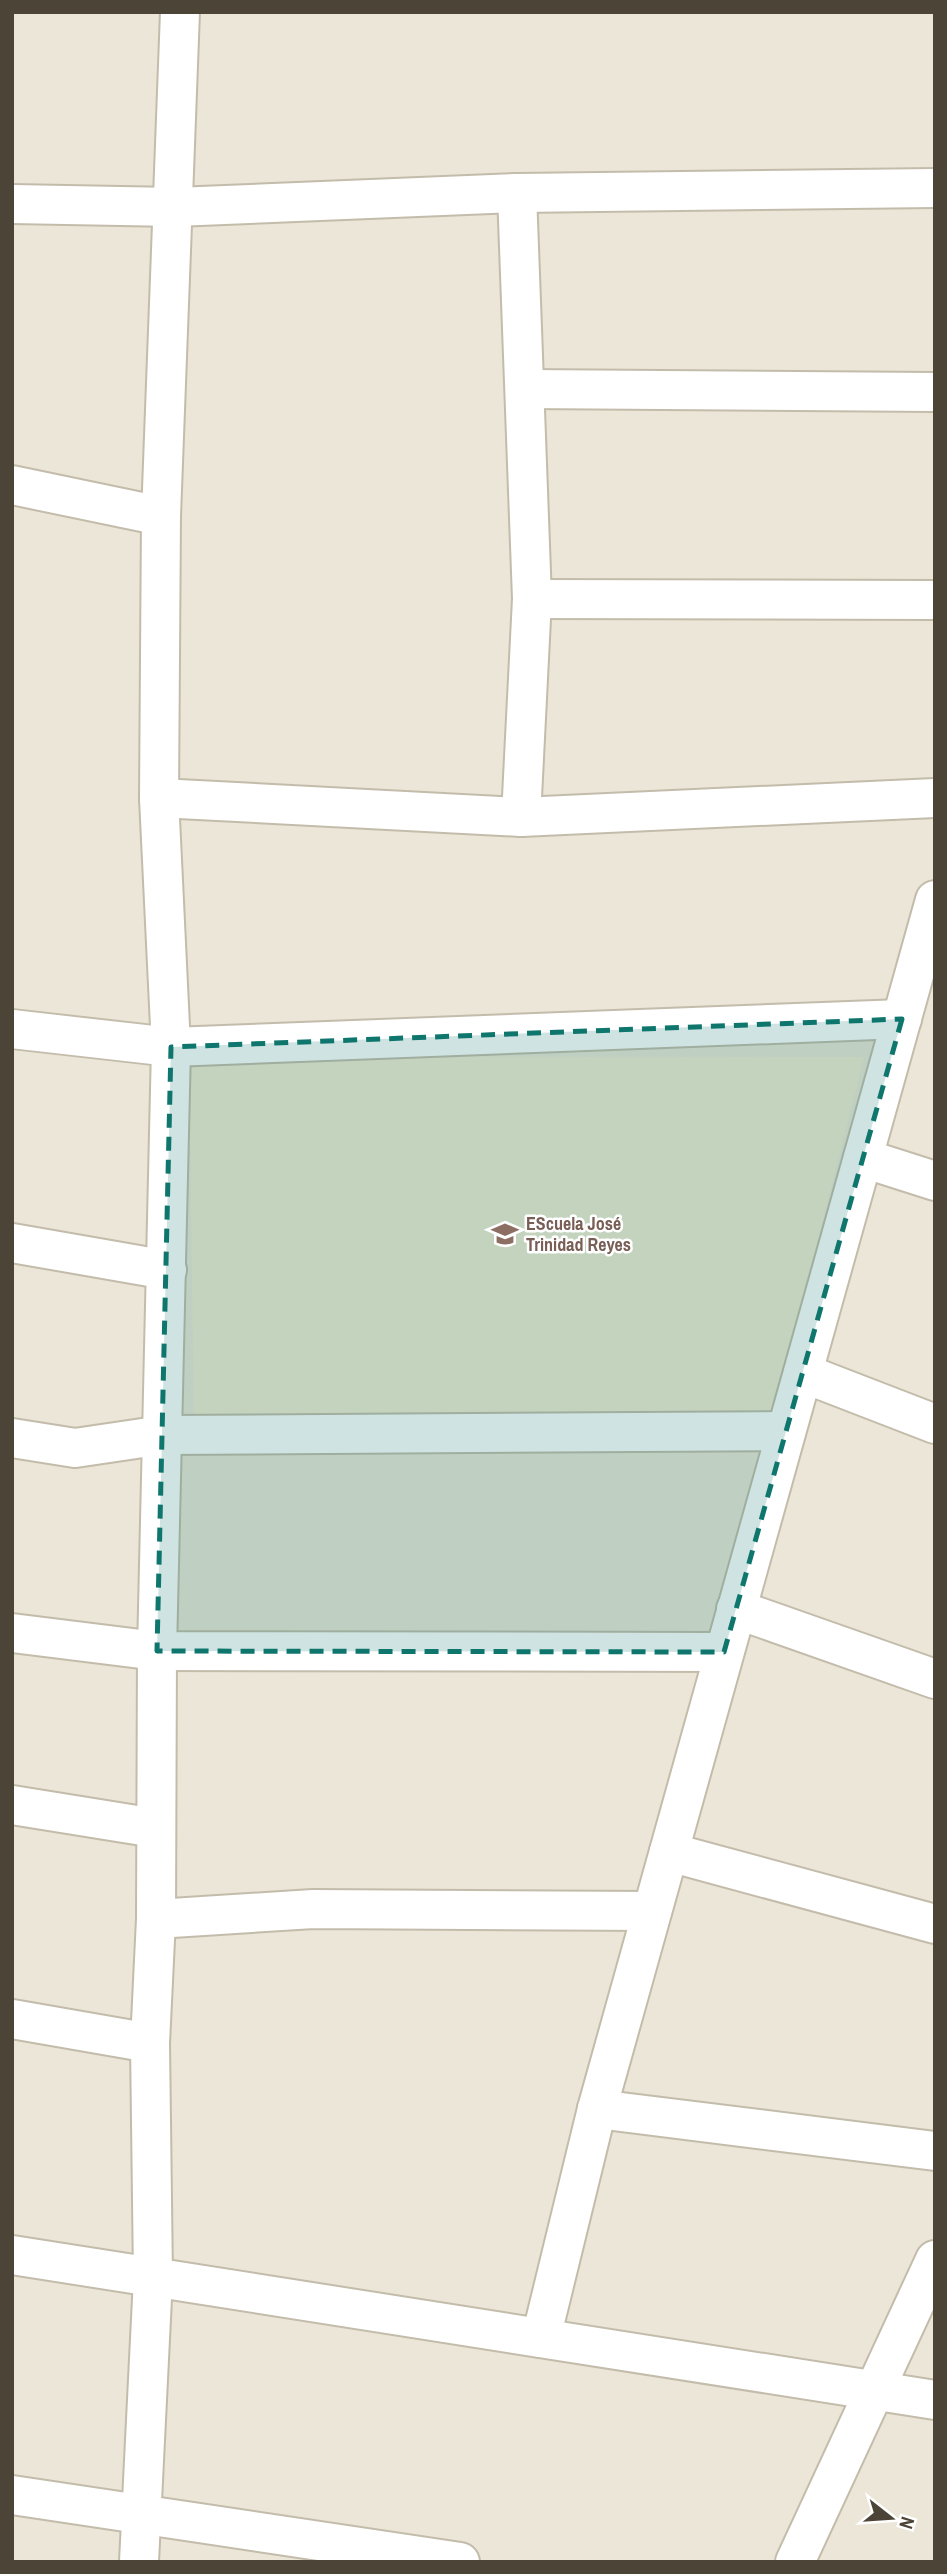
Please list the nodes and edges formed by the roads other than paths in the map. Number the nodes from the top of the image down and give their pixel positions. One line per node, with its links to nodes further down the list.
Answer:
1 (180, 12): 5 (street)
2 (935, 188): 3 (street)
3 (517, 193): 5 (street); 6 (street)
4 (12, 204): 5 (street)
5 (175, 207): 9 (street)
6 (526, 389): 7 (street); 10 (street)
7 (935, 391)
8 (12, 485): 9 (street)
9 (162, 516): 12 (street)
10 (532, 599): 11 (street); 14 (street)
11 (935, 600)
12 (159, 798): 14 (street); 18 (street)
13 (935, 798): 14 (street)
14 (521, 817)
15 (931, 925): 16 (street)
16 (902, 1020): 18 (street); 19 (street)
17 (12, 1029): 18 (street)
18 (172, 1046): 22 (street)
19 (863, 1158): 20 (street); 23 (street)
20 (935, 1181)
21 (12, 1243): 22 (street)
22 (167, 1270): 26 (street)
23 (803, 1373): 24 (street); 25 (street)
24 (935, 1424)
25 (786, 1431): 26 (street); 28 (street)
26 (163, 1435): 27 (street); 30 (street)
27 (12, 1438)
28 (736, 1609): 31 (street); 32 (street)
29 (12, 1633): 30 (street)
30 (157, 1651): 31 (street); 34 (street)
31 (724, 1653): 35 (street)
32 (935, 1679)
33 (12, 1805): 34 (street)
34 (155, 1828): 37 (street)
35 (669, 1852): 36 (street); 38 (street)
36 (652, 1911): 37 (street); 41 (street)
37 (156, 1919): 40 (street)
38 (935, 1924)
39 (12, 2019): 40 (street)
40 (150, 2043): 45 (street)
41 (597, 2109): 42 (street); 46 (street)
42 (935, 2151)
43 (12, 2256): 45 (street)
44 (935, 2260): 47 (street)
45 (153, 2278): 46 (street); 50 (street)
46 (541, 2338): 47 (street)
47 (876, 2390): 48 (street); 53 (street)
48 (935, 2400)
49 (12, 2495): 50 (street)
50 (140, 2514): 51 (street); 52 (street)
51 (139, 2562)
52 (460, 2562)
53 (796, 2562)

